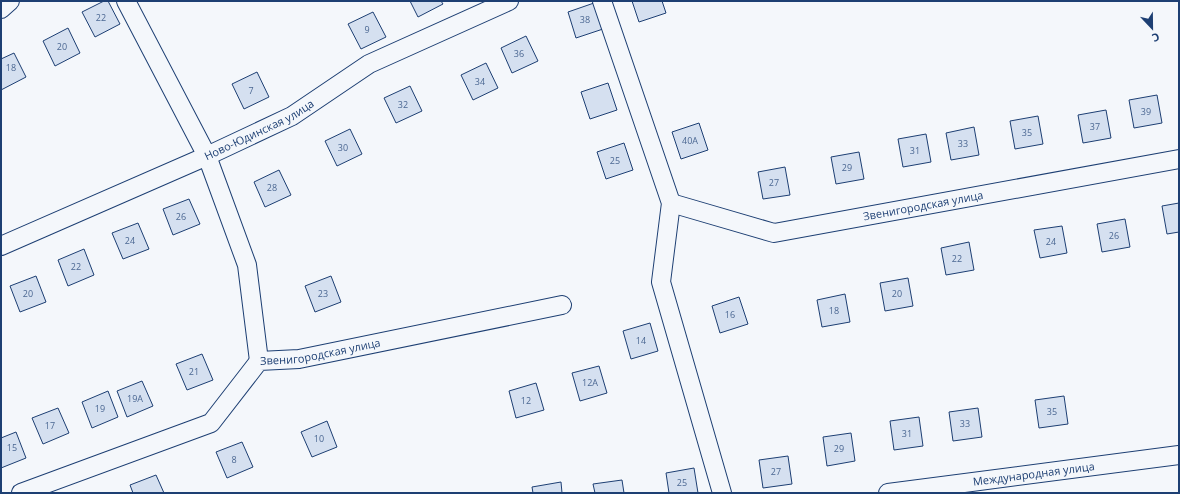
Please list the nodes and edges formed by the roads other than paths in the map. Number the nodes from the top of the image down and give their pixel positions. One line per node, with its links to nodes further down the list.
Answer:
1 (10, 1): 5 (street)
2 (126, 1): 6 (street)
3 (509, 1): 6 (street, Ново-Юдинская улица)
4 (602, 1): 8 (street)
5 (1, 9)
6 (207, 156): 9 (street, Ново-Юдинская улица); 11 (street)
7 (1179, 159): 8 (street, Звенигородская улица)
8 (671, 203): 14 (street)
9 (1, 246)
10 (562, 305): 11 (street, Звенигородская улица)
11 (259, 360): 13 (street, Звенигородская улица)
12 (1179, 455): 15 (street, Международная улица)
13 (22, 493)
14 (722, 493)
15 (888, 493)

